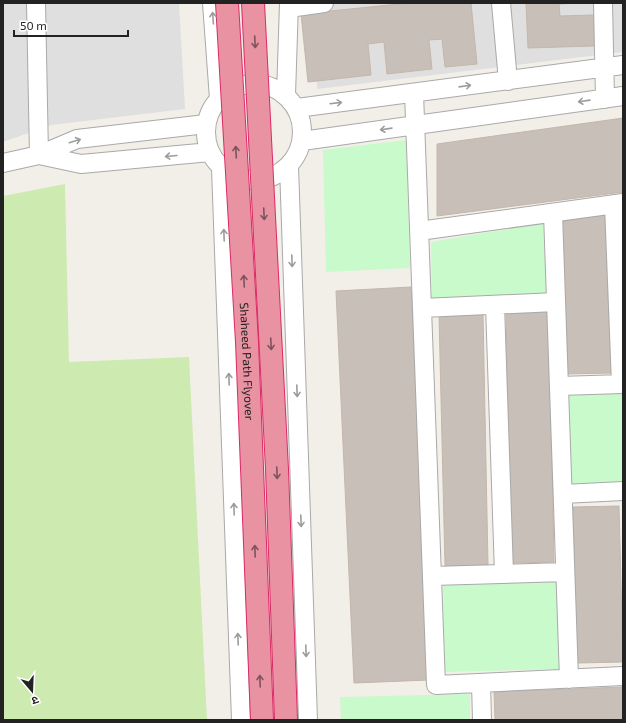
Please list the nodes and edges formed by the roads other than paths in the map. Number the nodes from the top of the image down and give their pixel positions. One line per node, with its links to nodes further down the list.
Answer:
1 (36, 3): 21 (street)
2 (212, 3): 14 (street, one-way to 2)
3 (227, 3): 42 (highway, Shaheed Path Flyover, one-way to 3, bridge)
4 (253, 3): 43 (highway, Shaheed Path Flyover, one-way to 43, bridge)
5 (324, 3): 8 (street)
6 (501, 3): 11 (street)
7 (603, 3): 10 (street)
8 (289, 5): 16 (street)
9 (623, 66): 10 (street)
10 (604, 68): 11 (street); 15 (street)
11 (508, 81): 12 (street, one-way to 11)
12 (414, 93): 16 (street, one-way to 12); 18 (street)
13 (623, 96): 15 (street)
14 (219, 99): 16 (street); 17 (street)
15 (605, 99): 18 (street, one-way to 18)
16 (292, 101): 19 (street)
17 (206, 124): 20 (street); 21 (street, one-way to 17)
18 (415, 125): 19 (street, one-way to 19); 27 (street)
19 (302, 141): 23 (street)
20 (210, 152): 21 (street, one-way to 21); 24 (street)
21 (39, 155): 22 (street)
22 (3, 163)
23 (289, 166): 24 (street); 44 (street, one-way to 44)
24 (221, 168): 41 (street, one-way to 24)
25 (618, 204): 26 (street); 31 (street)
26 (553, 213): 27 (street); 28 (street)
27 (419, 231): 30 (street)
28 (556, 302): 29 (street); 32 (street)
29 (495, 305): 30 (street); 36 (street)
30 (422, 308): 37 (street)
31 (622, 384): 32 (street)
32 (559, 386): 34 (street)
33 (623, 490): 34 (street)
34 (563, 494): 35 (street)
35 (565, 572): 36 (street); 39 (street)
36 (504, 574): 37 (street)
37 (432, 576): 40 (street)
38 (623, 676): 39 (street)
39 (569, 679): 40 (street)
40 (481, 683): 45 (street)
41 (241, 720)
42 (262, 720)
43 (286, 720)
44 (308, 720)
45 (482, 720)

